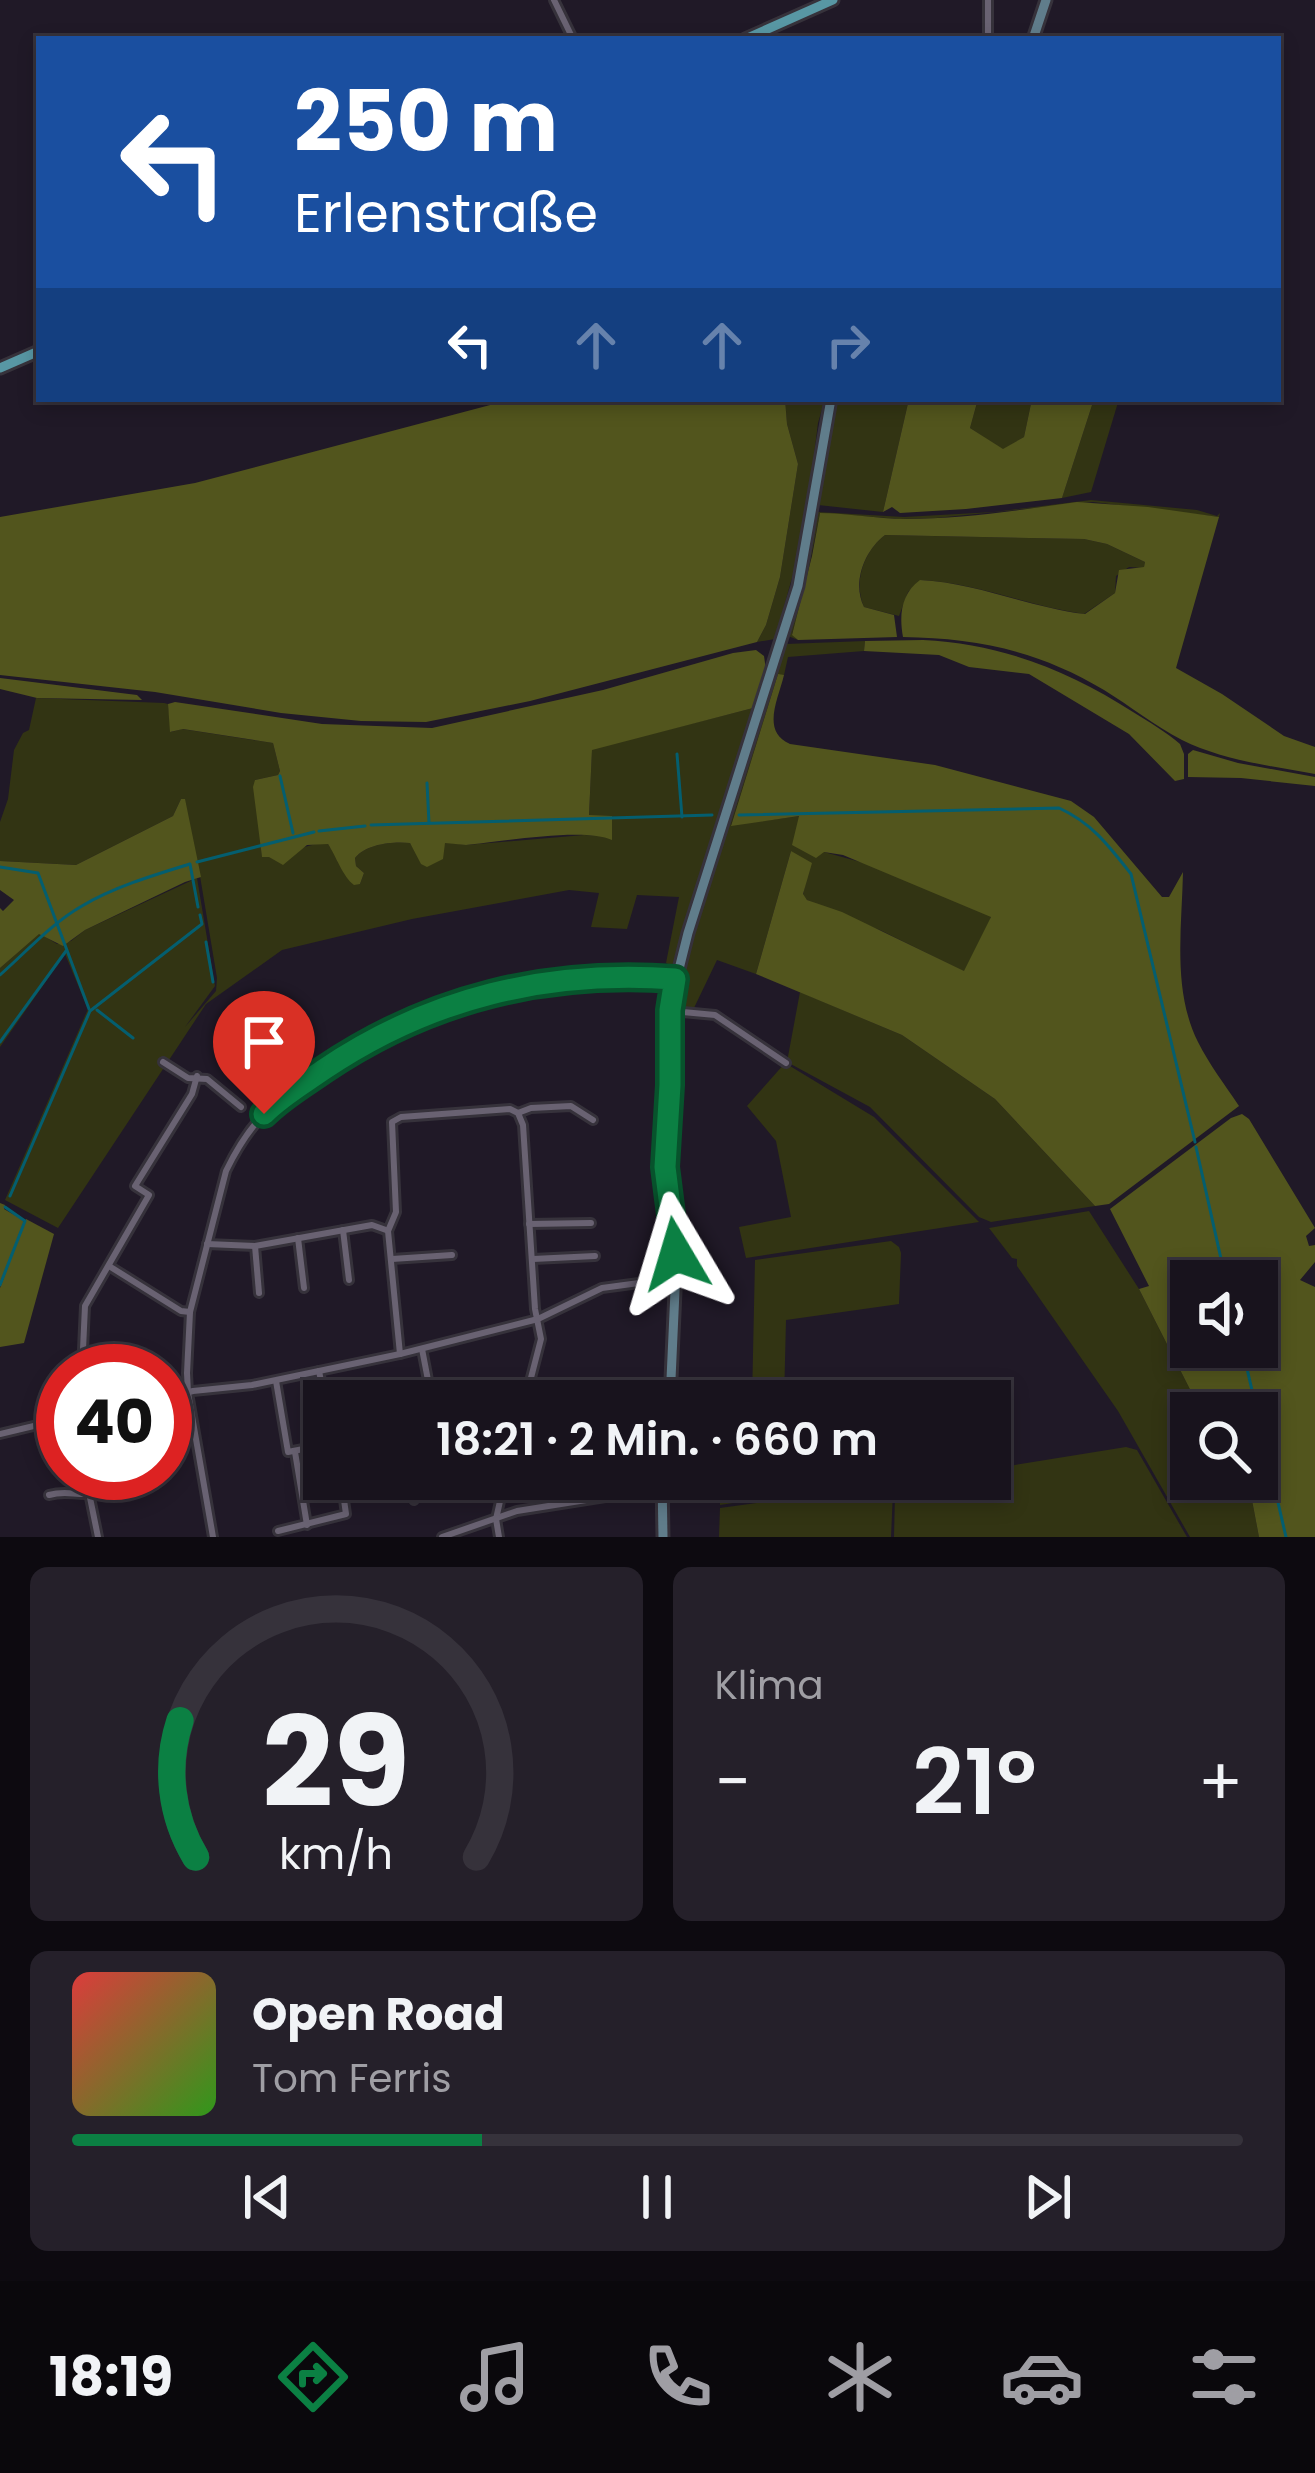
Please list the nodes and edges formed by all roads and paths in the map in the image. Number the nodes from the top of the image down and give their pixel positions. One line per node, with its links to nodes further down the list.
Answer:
1 (554, 0): 5 (street)
2 (832, 0): 6 (main road)
3 (988, 0): 7 (street)
4 (1046, 0): 8 (street)
5 (572, 36)
6 (752, 36)
7 (988, 36)
8 (1034, 36)
9 (36, 352): 10 (main road)
10 (0, 368)
11 (830, 402): 12 (street)
12 (675, 979): 13 (street); 25 (street)
13 (670, 1010): 15 (street); 32 (street)
14 (163, 1062): 16 (street)
15 (786, 1063)
16 (197, 1076): 17 (street); 31 (street)
17 (241, 1107)
18 (519, 1115): 19 (street); 21 (street); 23 (street)
19 (592, 1120)
20 (591, 1223): 21 (street)
21 (529, 1224): 30 (street)
22 (343, 1230): 23 (street); 24 (street); 33 (street)
23 (388, 1231): 29 (street)
24 (298, 1238): 26 (street); 34 (street)
25 (207, 1244): 26 (street); 36 (street)
26 (254, 1246): 35 (street)
27 (452, 1255): 29 (street)
28 (595, 1256): 30 (street)
29 (392, 1259): 41 (street)
30 (532, 1259): 37 (street)
31 (109, 1266): 36 (street); 38 (street)
32 (676, 1278): 37 (street); 47 (street)
33 (349, 1280)
34 (304, 1288)
35 (259, 1293)
36 (190, 1312): 39 (street)
37 (538, 1319): 40 (street); 46 (street)
38 (83, 1344)
39 (189, 1344)
40 (422, 1349): 41 (street); 45 (street)
41 (400, 1354): 42 (street)
42 (319, 1371): 43 (street); 44 (street)
43 (276, 1380): 48 (street); 53 (street)
44 (321, 1380)
45 (428, 1380)
46 (532, 1380)
47 (671, 1380)
48 (192, 1392)
49 (192, 1416): 63 (street)
50 (36, 1425): 51 (street)
51 (0, 1433)
52 (303, 1449): 53 (street)
53 (295, 1451): 60 (street)
54 (90, 1500): 62 (street)
55 (344, 1500): 60 (street)
56 (500, 1500): 59 (street)
57 (575, 1500): 59 (street)
58 (662, 1500): 66 (street)
59 (496, 1519): 64 (street); 65 (street)
60 (307, 1525): 61 (street)
61 (278, 1532)
62 (98, 1537)
63 (213, 1537)
64 (442, 1537)
65 (500, 1537)
66 (663, 1537)

